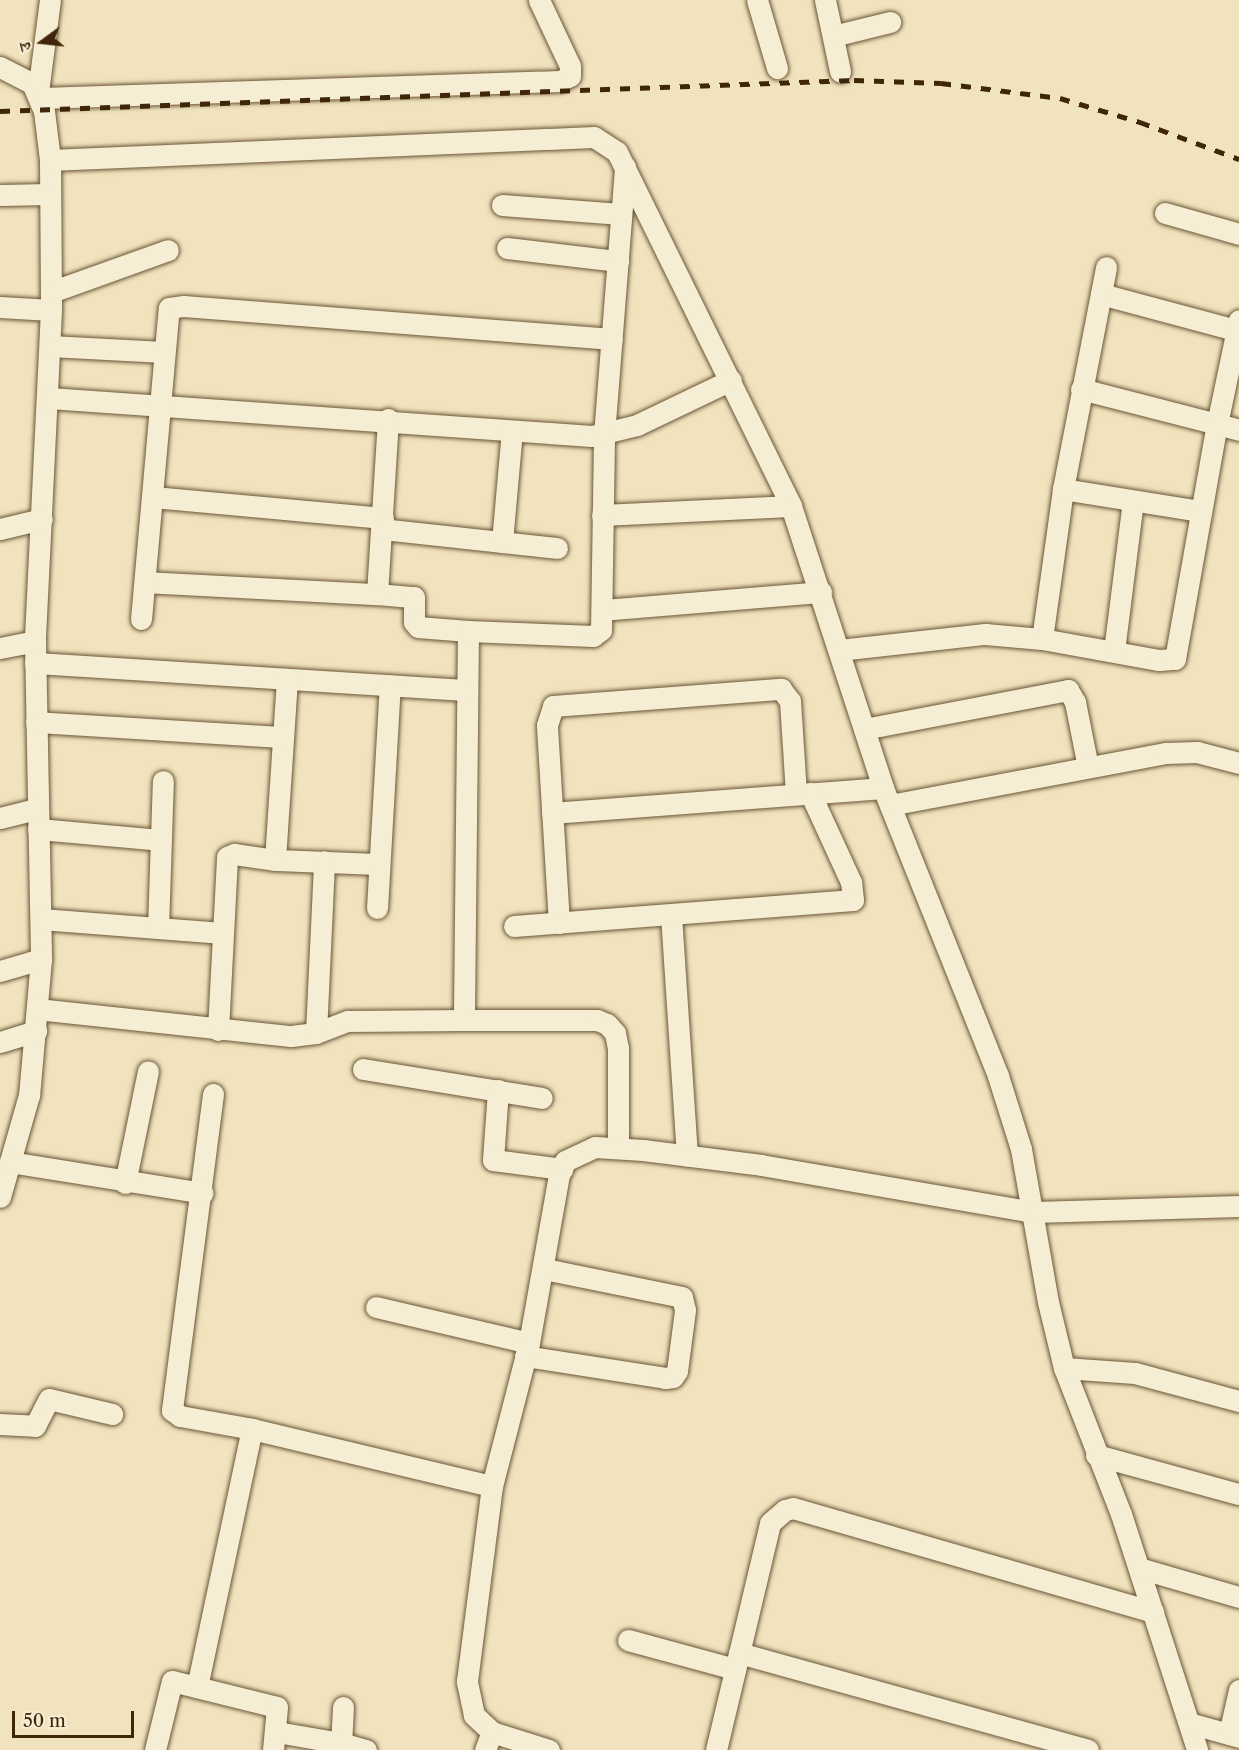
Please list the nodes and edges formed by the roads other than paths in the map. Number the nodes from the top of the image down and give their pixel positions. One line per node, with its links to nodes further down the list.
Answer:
1 (50, 0): 10 (street)
2 (539, 0): 10 (street)
3 (757, 0): 8 (street)
4 (825, 0): 6 (street)
5 (890, 22): 6 (street)
6 (832, 36): 9 (street)
7 (0, 67): 10 (street)
8 (777, 68)
9 (840, 71)
10 (40, 95): 11 (street)
11 (50, 160): 12 (street); 13 (street)
12 (625, 167): 17 (street); 30 (street)
13 (50, 194): 14 (street); 24 (street)
14 (0, 195)
15 (502, 205): 17 (street)
16 (1165, 213): 18 (street)
17 (621, 214): 21 (street)
18 (1239, 234)
19 (507, 248): 21 (street)
20 (168, 250): 24 (street)
21 (618, 261): 27 (street)
22 (1106, 267): 23 (street)
23 (1101, 294): 26 (street); 31 (street)
24 (51, 301): 25 (street); 28 (street)
25 (0, 307)
26 (1238, 327): 35 (street)
27 (612, 339): 29 (street); 38 (street)
28 (50, 346): 29 (street); 32 (street)
29 (164, 352): 33 (street)
30 (731, 380): 38 (street); 42 (street)
31 (1081, 389): 35 (street); 39 (street)
32 (49, 398): 33 (street); 45 (street)
33 (158, 405): 34 (street); 40 (street)
34 (388, 419): 37 (street); 46 (street)
35 (1216, 424): 36 (street); 43 (street)
36 (1239, 430)
37 (512, 431): 38 (street); 48 (street)
38 (604, 435): 44 (street)
39 (1063, 489): 41 (street); 56 (street)
40 (153, 496): 46 (street); 50 (street)
41 (1133, 501): 43 (street); 60 (street)
42 (791, 506): 44 (street); 51 (street)
43 (1201, 511): 60 (street)
44 (602, 515): 53 (street)
45 (42, 519): 47 (street); 57 (street)
46 (382, 523): 48 (street); 52 (street)
47 (0, 529)
48 (502, 542): 49 (street)
49 (557, 548)
50 (145, 582): 52 (street); 54 (street)
51 (821, 592): 53 (street); 59 (street)
52 (377, 594): 55 (street)
53 (602, 610): 55 (street)
54 (141, 619)
55 (468, 632): 64 (street)
56 (1042, 639): 59 (street); 60 (street)
57 (34, 641): 58 (street); 61 (street)
58 (0, 648)
59 (839, 650): 66 (street)
60 (1114, 651)
61 (35, 663): 62 (street); 65 (street)
62 (287, 679): 63 (street); 67 (street)
63 (390, 685): 64 (street); 79 (street)
64 (466, 690): 90 (street)
65 (36, 722): 67 (street); 75 (street)
66 (864, 729): 69 (street); 72 (street)
67 (283, 737): 77 (street)
68 (1239, 763): 69 (street)
69 (1089, 767): 72 (street)
70 (163, 781): 76 (street)
71 (803, 793): 72 (street); 73 (street); 73 (street); 81 (street)
72 (886, 796): 108 (street)
73 (552, 813): 83 (street)
74 (0, 818): 75 (street)
75 (38, 819): 76 (street); 82 (street)
76 (161, 840): 85 (street)
77 (275, 860): 78 (street); 86 (street)
78 (324, 861): 79 (street); 93 (street)
79 (379, 864): 80 (street)
80 (377, 908)
81 (670, 915): 83 (street); 101 (street)
82 (41, 920): 85 (street); 87 (street)
83 (560, 922): 84 (street)
84 (514, 926)
85 (158, 928): 86 (street)
86 (222, 933): 91 (street)
87 (40, 959): 88 (street); 89 (street)
88 (0, 971)
89 (37, 1009): 91 (street); 92 (street)
90 (464, 1020): 93 (street); 100 (street)
91 (218, 1030): 93 (street)
92 (36, 1032): 94 (street); 102 (street)
93 (316, 1033)
94 (0, 1042)
95 (363, 1069): 97 (street)
96 (148, 1071): 104 (street)
97 (498, 1090): 99 (street); 103 (street)
98 (213, 1094): 105 (street)
99 (542, 1098)
100 (618, 1147): 101 (street); 103 (street)
101 (687, 1155): 108 (street)
102 (10, 1162): 104 (street); 106 (street)
103 (562, 1169): 109 (street)
104 (125, 1183): 105 (street)
105 (203, 1193): 116 (street)
106 (0, 1197)
107 (1239, 1206): 108 (street)
108 (1034, 1212): 112 (street)
109 (544, 1269): 111 (street); 111 (street)
110 (376, 1307): 111 (street)
111 (527, 1350): 118 (street)
112 (1064, 1368): 113 (street); 117 (street)
113 (1239, 1401)
114 (112, 1414): 115 (street)
115 (0, 1424)
116 (252, 1429): 118 (street); 125 (street)
117 (1096, 1455): 119 (street); 120 (street)
118 (492, 1486): 131 (street)
119 (1239, 1494)
120 (1139, 1568): 121 (street); 122 (street)
121 (1239, 1598)
122 (1153, 1612): 124 (street); 128 (street)
123 (628, 1641): 124 (street)
124 (737, 1661): 136 (street); 137 (street)
125 (196, 1687): 130 (street); 133 (street)
126 (1239, 1690): 129 (street)
127 (343, 1707): 132 (street)
128 (1188, 1723): 129 (street); 138 (street)
129 (1234, 1736)
130 (275, 1741): 132 (street)
131 (488, 1741): 135 (street)
132 (341, 1743): 134 (street)
133 (155, 1750)
134 (366, 1750)
135 (549, 1750)
136 (716, 1750)
137 (1088, 1750)
138 (1197, 1750)

